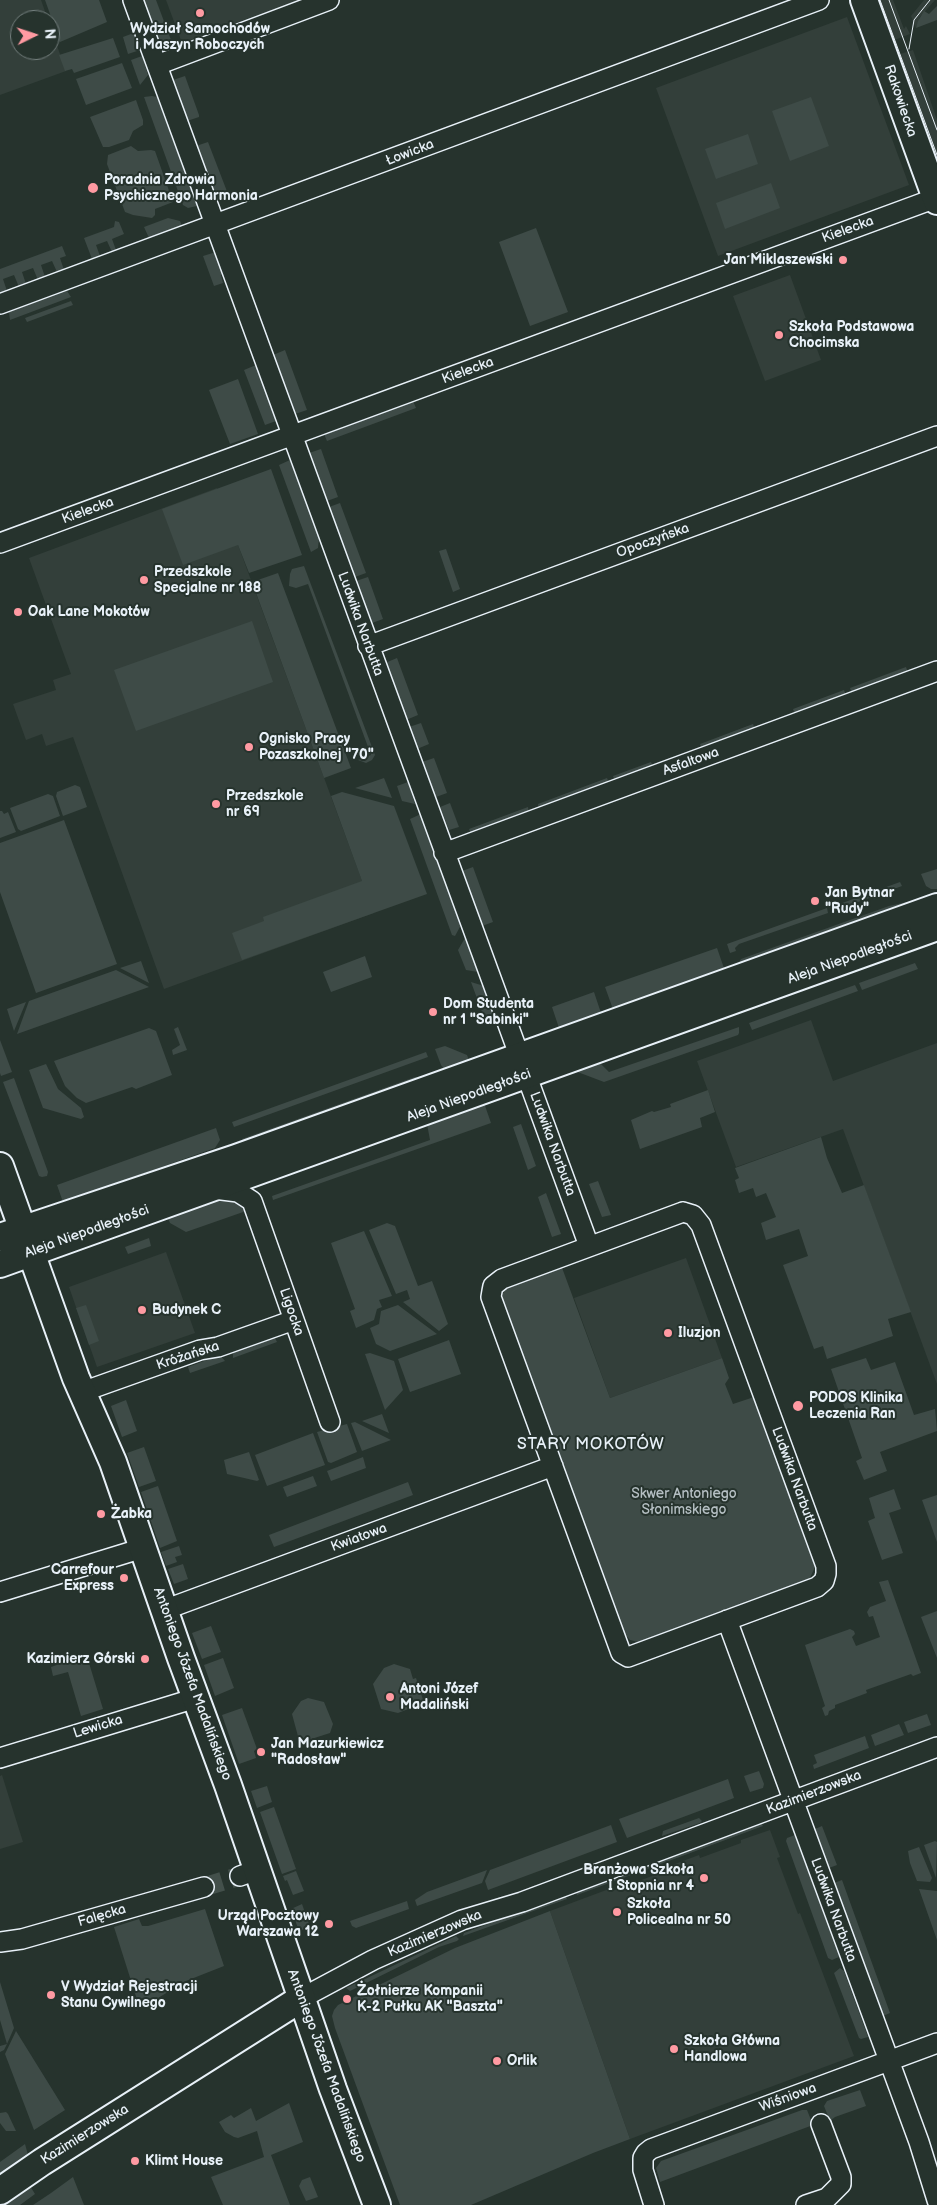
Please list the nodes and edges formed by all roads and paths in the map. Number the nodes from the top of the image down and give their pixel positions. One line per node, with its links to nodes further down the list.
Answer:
1 (133, 0): 5 (street, Ludwika Narbutta)
2 (329, 0): 5 (street)
3 (819, 0): 7 (street, Łowicka)
4 (864, 0): 6 (main road, Rakowiecka)
5 (157, 65): 7 (street, Ludwika Narbutta)
6 (936, 200): 9 (street, Kielecka)
7 (214, 225): 8 (street, Łowicka); 9 (street, Ludwika Narbutta)
8 (0, 304)
9 (291, 436): 11 (street, Kielecka); 12 (street, Ludwika Narbutta)
10 (937, 436): 12 (street, Opoczyńska)
11 (0, 543)
12 (368, 646): 14 (street, Ludwika Narbutta)
13 (937, 671): 14 (street, Asfaltowa)
14 (444, 853): 17 (street, Ludwika Narbutta)
15 (937, 907): 17 (main road, Aleja Niepodległości)
16 (937, 927): 17 (main road, Aleja Niepodległości)
17 (523, 1066): 19 (main road, Aleja Niepodległości); 22 (main road, Aleja Niepodległości); 23 (street, Ludwika Narbutta)
18 (0, 1166): 22 (main road, Antoniego Józefa Madalińskiego)
19 (269, 1168): 20 (main road, Aleja Niepodległości); 21 (street)
20 (208, 1189): 21 (street); 22 (main road, Aleja Niepodległości)
21 (252, 1201): 25 (street, Ligocka)
22 (18, 1239): 24 (main road, Aleja Niepodległości); 26 (main road, Antoniego Józefa Madalińskiego)
23 (589, 1246): 28 (street, Ludwika Narbutta); 32 (street, Ludwika Narbutta)
24 (0, 1264)
25 (294, 1320): 26 (street, Króżańska); 27 (street, Ligocka)
26 (82, 1392): 29 (main road, Antoniego Józefa Madalińskiego)
27 (330, 1422)
28 (553, 1466): 31 (street, Kwiatowa); 32 (street, Ludwika Narbutta)
29 (144, 1548): 30 (street); 31 (main road, Antoniego Józefa Madalińskiego)
30 (0, 1592)
31 (164, 1610): 33 (main road, Antoniego Józefa Madalińskiego)
32 (726, 1620): 36 (street, Ludwika Narbutta)
33 (196, 1698): 35 (street, Lewicka); 39 (main road, Antoniego Józefa Madalińskiego)
34 (937, 1747): 36 (street, Kazimierzowska)
35 (0, 1758)
36 (793, 1800): 39 (street, Kazimierzowska); 41 (street, Ludwika Narbutta)
37 (204, 1887): 38 (street, Falęcka)
38 (0, 1942)
39 (302, 1998): 43 (main road, Kazimierzowska); 45 (main road, Antoniego Józefa Madalińskiego)
40 (937, 2043): 41 (street, Wiśniowa)
41 (889, 2062): 44 (street, Ludwika Narbutta); 46 (street, Wiśniowa)
42 (822, 2124): 47 (street)
43 (0, 2191)
44 (937, 2200)
45 (377, 2205)
46 (654, 2205)
47 (806, 2205)

